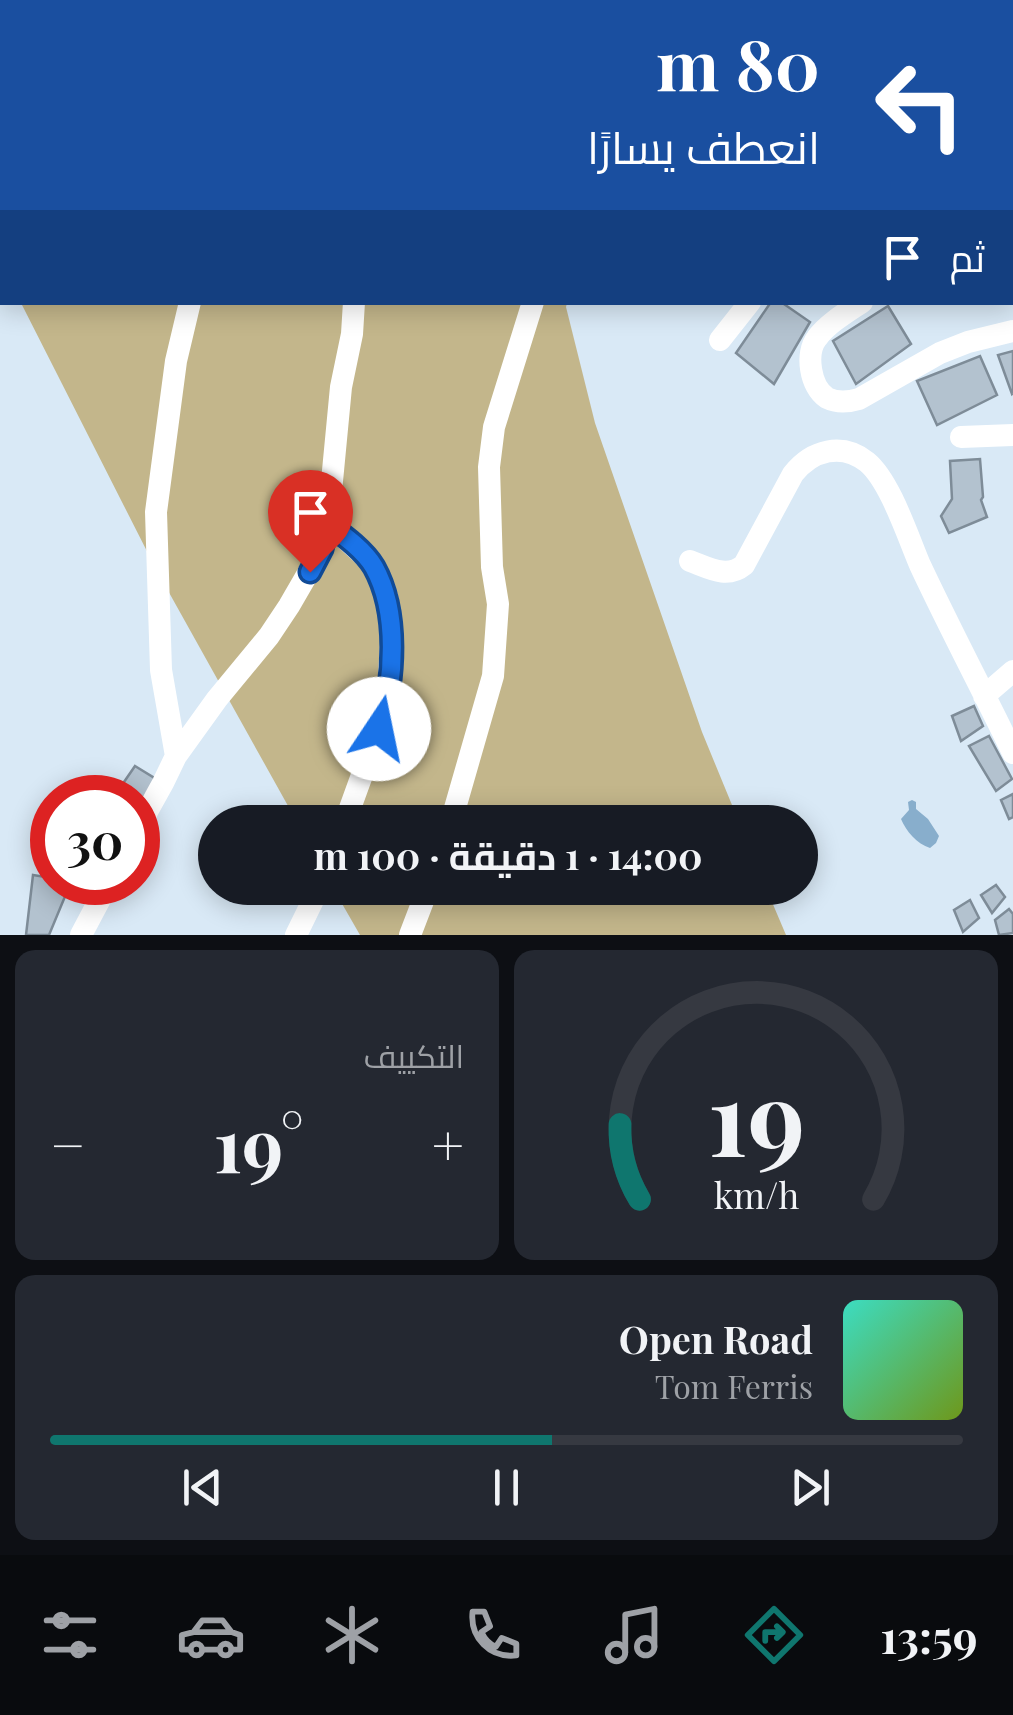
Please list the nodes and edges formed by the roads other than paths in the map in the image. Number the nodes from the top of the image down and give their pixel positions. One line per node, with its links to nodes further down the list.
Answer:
1 (189, 305): 15 (street)
2 (354, 305): 10 (street)
3 (532, 305): 18 (street)
4 (748, 305): 7 (street)
5 (858, 305): 6 (street)
6 (1013, 331)
7 (720, 340)
8 (1013, 435): 9 (street)
9 (960, 437)
10 (328, 524): 15 (street); 17 (street)
11 (690, 561): 13 (street)
12 (1013, 671): 13 (street)
13 (984, 696): 14 (street)
14 (1013, 754)
15 (176, 756): 16 (street)
16 (160, 790)
17 (352, 805)
18 (456, 805)
19 (98, 905): 22 (street)
20 (311, 905): 23 (street)
21 (421, 905): 24 (street)
22 (81, 935)
23 (296, 935)
24 (410, 935)

